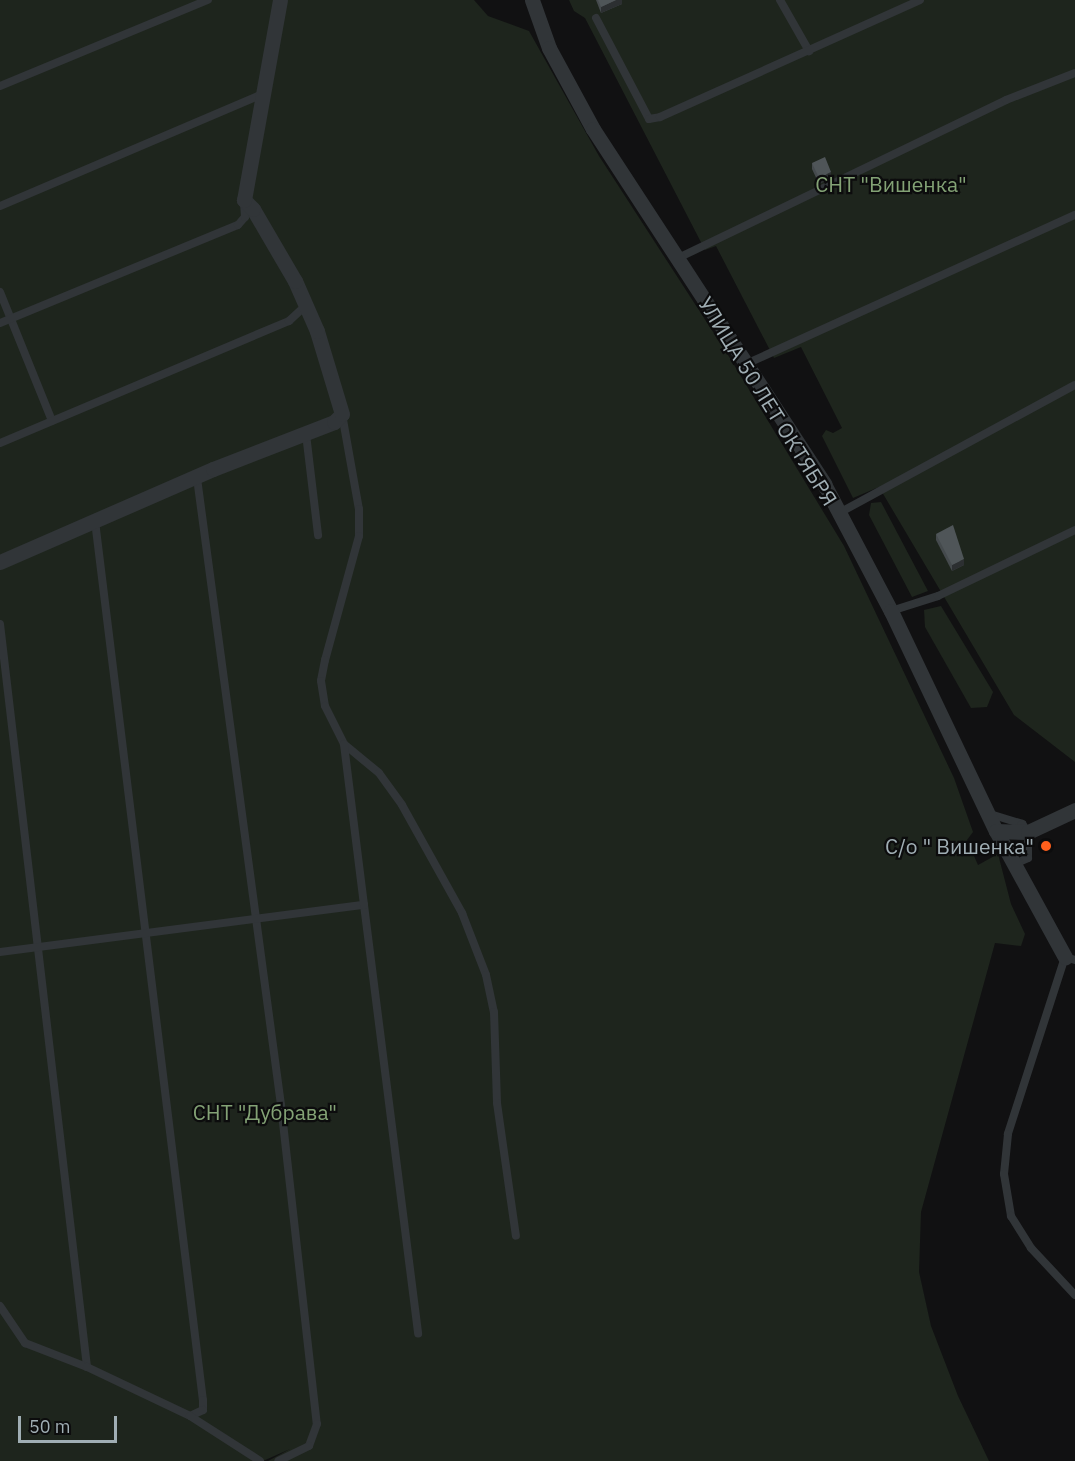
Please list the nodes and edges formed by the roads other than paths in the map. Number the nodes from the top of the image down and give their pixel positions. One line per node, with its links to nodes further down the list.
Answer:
1 (208, 0): 9 (lane)
2 (279, 0): 10 (street)
3 (532, 0): 14 (street, УЛИЦА 50 ЛЕТ ОКТЯБРЯ)
4 (780, 0): 7 (lane)
5 (920, 0): 7 (lane)
6 (596, 18): 7 (lane)
7 (809, 51)
8 (1075, 73): 14 (lane)
9 (0, 86)
10 (261, 95): 11 (street); 12 (lane)
11 (244, 200): 16 (street); 17 (lane)
12 (0, 206)
13 (1075, 215): 19 (lane)
14 (678, 258): 19 (street, УЛИЦА 50 ЛЕТ ОКТЯБРЯ)
15 (0, 292): 17 (lane)
16 (306, 305): 21 (street); 22 (lane)
17 (11, 318): 18 (lane); 22 (lane)
18 (0, 323)
19 (746, 364): 26 (street, УЛИЦА 50 ЛЕТ ОКТЯБРЯ)
20 (1075, 385): 26 (lane)
21 (342, 414): 23 (street); 33 (lane)
22 (52, 422): 24 (lane)
23 (306, 434): 25 (street); 29 (lane)
24 (0, 443)
25 (197, 478): 27 (street); 40 (lane)
26 (839, 513): 31 (street, УЛИЦА 50 ЛЕТ ОКТЯБРЯ)
27 (96, 521): 30 (street); 41 (lane)
28 (1075, 530): 31 (lane)
29 (318, 535)
30 (0, 562)
31 (891, 611): 35 (street, УЛИЦА 50 ЛЕТ ОКТЯБРЯ)
32 (0, 624): 42 (lane)
33 (344, 744): 39 (lane); 45 (lane)
34 (1075, 810): 37 (street)
35 (987, 812): 36 (street, УЛИЦА 50 ЛЕТ ОКТЯБРЯ); 37 (lane)
36 (996, 831): 37 (street); 38 (street, УЛИЦА 50 ЛЕТ ОКТЯБРЯ)
37 (1028, 832): 38 (lane)
38 (1011, 858): 44 (street, УЛИЦА 50 ЛЕТ ОКТЯБРЯ)
39 (364, 905): 40 (lane); 48 (lane)
40 (257, 920): 41 (lane); 52 (lane)
41 (148, 933): 42 (lane); 50 (lane)
42 (40, 947): 43 (lane); 49 (lane)
43 (0, 952)
44 (1070, 959): 46 (lane)
45 (516, 1236)
46 (1075, 1294)
47 (0, 1306): 49 (lane)
48 (418, 1334)
49 (87, 1367): 50 (lane)
50 (190, 1416): 51 (lane)
51 (260, 1461)
52 (278, 1461)

